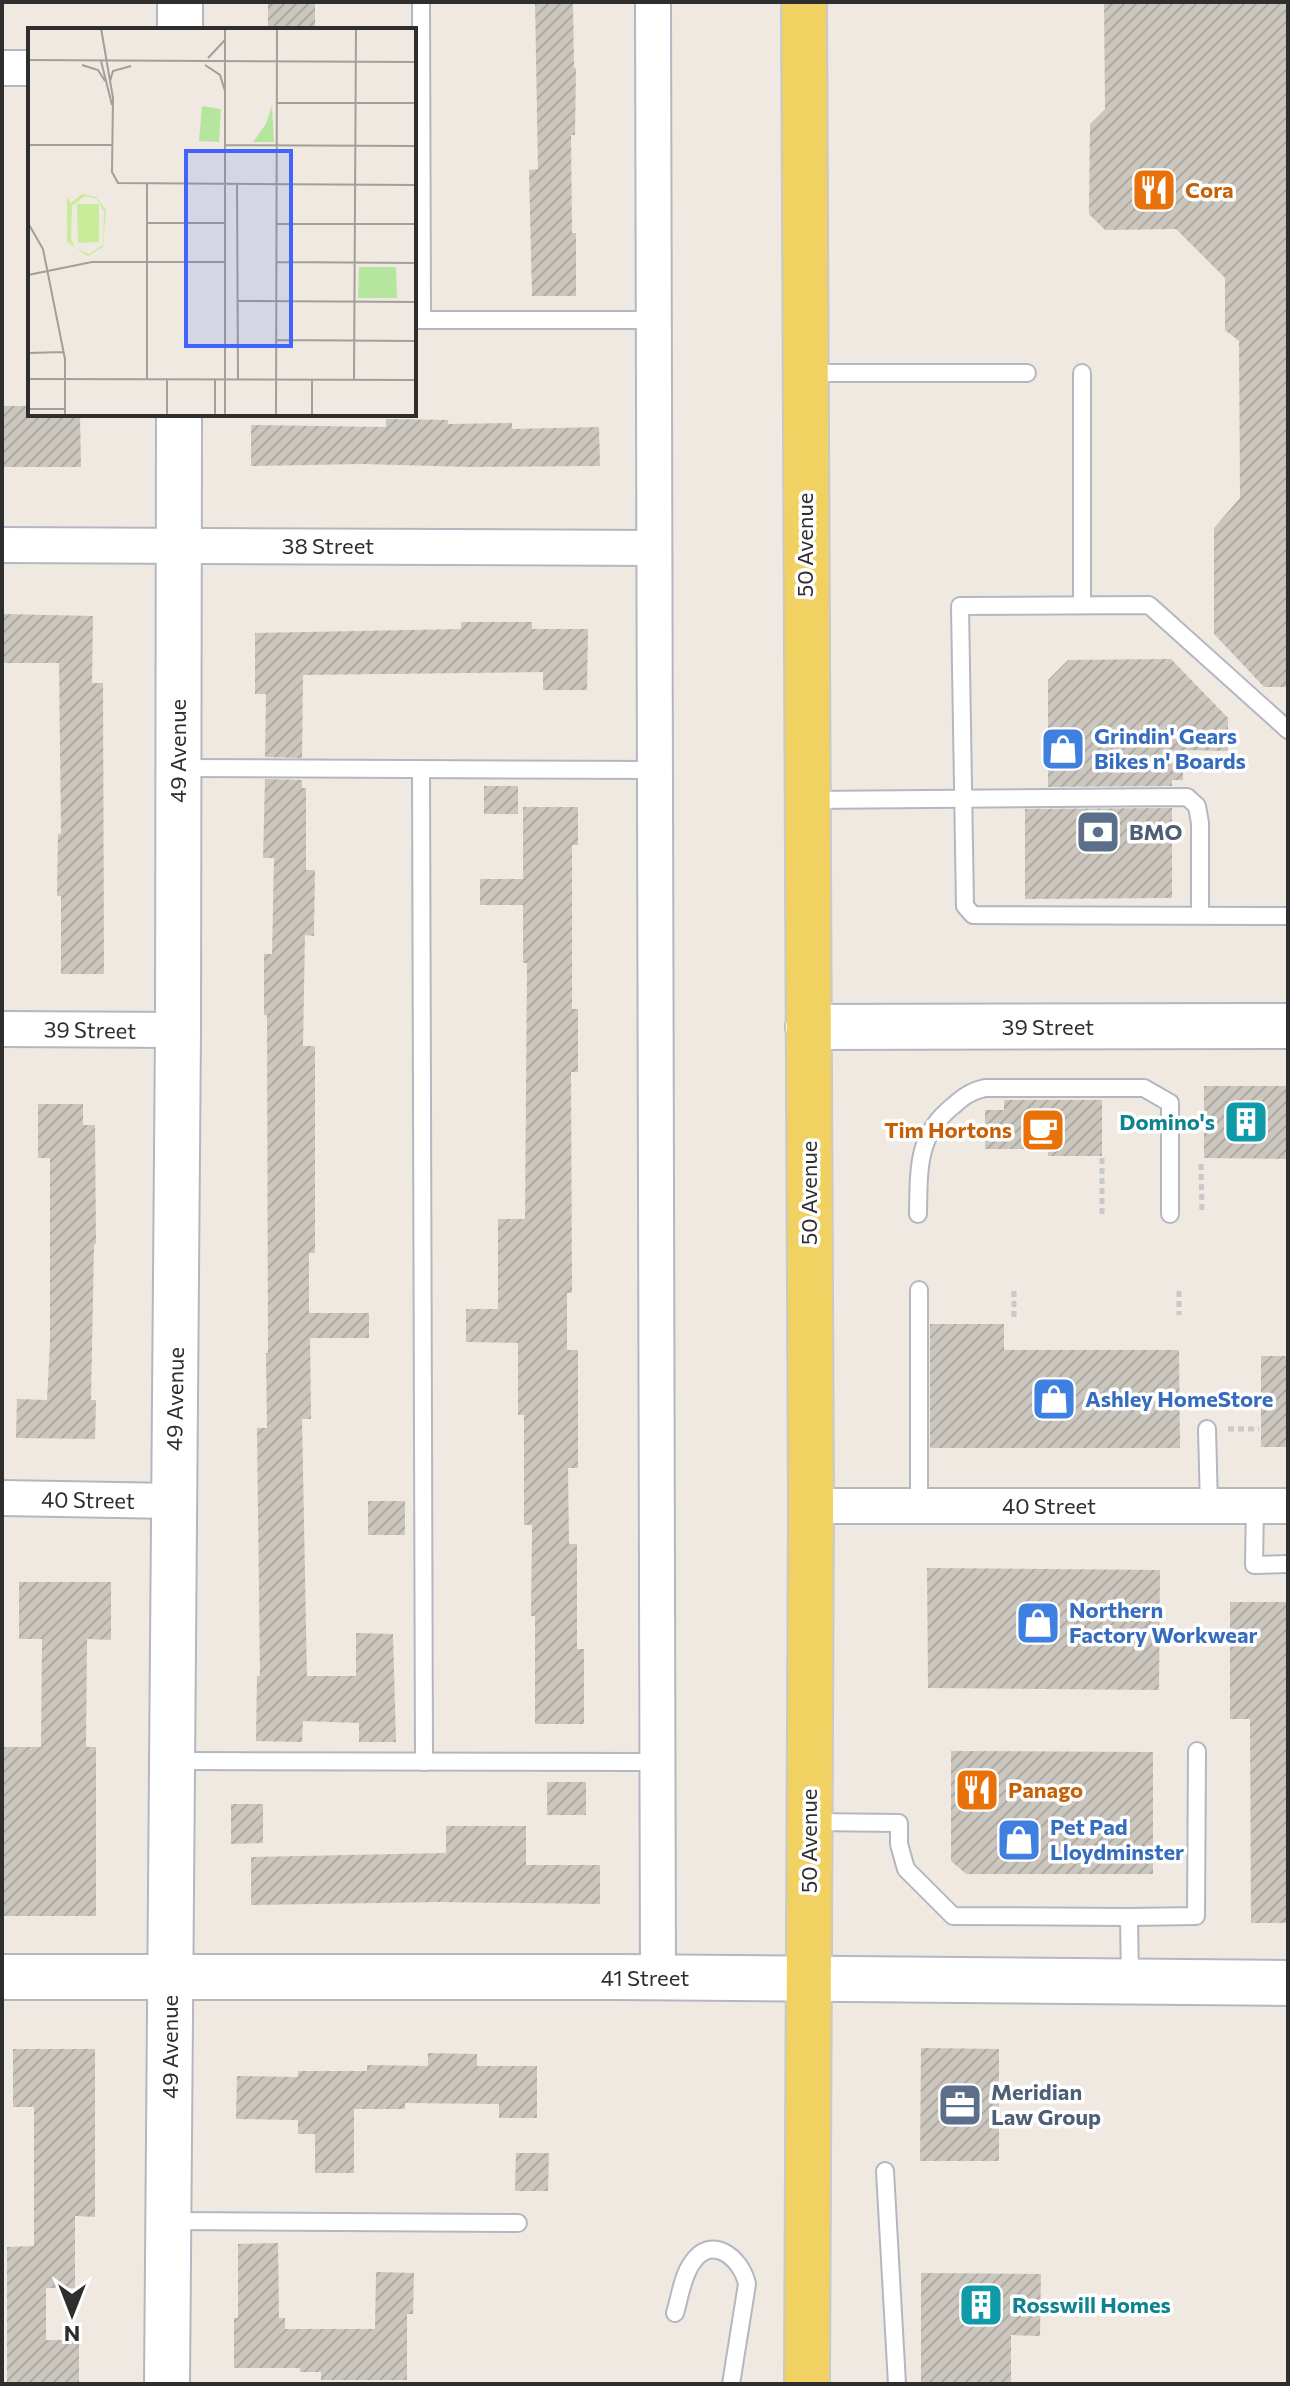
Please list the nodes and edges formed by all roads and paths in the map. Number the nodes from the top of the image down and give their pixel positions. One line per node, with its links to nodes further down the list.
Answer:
1 (180, 2): 5 (street)
2 (421, 2): 8 (lane)
3 (653, 2): 9 (street)
4 (804, 2): 10 (main road, 50 Avenue)
5 (180, 28)
6 (2, 68): 7 (street)
7 (28, 68)
8 (418, 320): 9 (lane)
9 (654, 320): 16 (street)
10 (804, 373): 11 (lane); 23 (main road, 50 Avenue)
11 (1027, 373)
12 (1082, 373): 17 (lane)
13 (179, 416): 15 (street, 49 Avenue)
14 (2, 545): 15 (street, 38 Street)
15 (179, 546): 16 (street, 38 Street); 19 (street, 49 Avenue)
16 (654, 548): 21 (street)
17 (1082, 605): 18 (lane); 22 (lane)
18 (1288, 730)
19 (178, 768): 20 (lane); 29 (street, 49 Avenue)
20 (421, 769): 21 (lane); 51 (lane)
21 (655, 770): 52 (street)
22 (963, 799): 23 (lane); 24 (lane); 24 (lane)
23 (806, 800): 27 (main road, 50 Avenue)
24 (1200, 915): 25 (lane)
25 (1288, 916)
26 (1288, 1026): 27 (street, 39 Street)
27 (808, 1027): 44 (main road, 50 Avenue)
28 (2, 1029): 29 (street, 39 Street)
29 (178, 1030): 43 (street, 49 Avenue)
30 (1102, 1158): 33 (path)
31 (1201, 1164): 35 (path)
32 (918, 1214): 34 (lane)
33 (1102, 1214)
34 (1170, 1214)
35 (1202, 1214)
36 (919, 1290): 45 (lane)
37 (1014, 1291): 40 (path)
38 (1179, 1291): 39 (path)
39 (1179, 1315)
40 (1014, 1319)
41 (1207, 1429): 46 (lane)
42 (2, 1498): 43 (street, 40 Street)
43 (174, 1501): 50 (street, 49 Avenue)
44 (811, 1506): 45 (street, 40 Street); 53 (main road, 50 Avenue)
45 (919, 1506): 46 (street, 40 Street)
46 (1209, 1506): 47 (street, 40 Street)
47 (1271, 1506): 48 (lane)
48 (1288, 1564)
49 (1197, 1751): 54 (lane)
50 (172, 1761): 51 (lane); 56 (street, 49 Avenue)
51 (424, 1762): 52 (lane)
52 (657, 1762): 57 (street)
53 (809, 1822): 54 (lane); 58 (main road, 50 Avenue)
54 (1129, 1917): 59 (lane)
55 (2, 1977): 56 (street, 41 Street)
56 (170, 1977): 57 (street, 41 Street); 62 (street, 49 Avenue)
57 (658, 1978): 58 (street, 41 Street)
58 (809, 1978): 59 (street, 41 Street); 67 (main road, 50 Avenue)
59 (1130, 1983): 60 (street, 41 Street)
60 (1288, 1983)
61 (885, 2171): 68 (lane)
62 (169, 2221): 63 (lane); 65 (street, 49 Avenue)
63 (518, 2223)
64 (675, 2313): 66 (lane)
65 (167, 2384)
66 (731, 2384)
67 (807, 2384)
68 (897, 2384)

